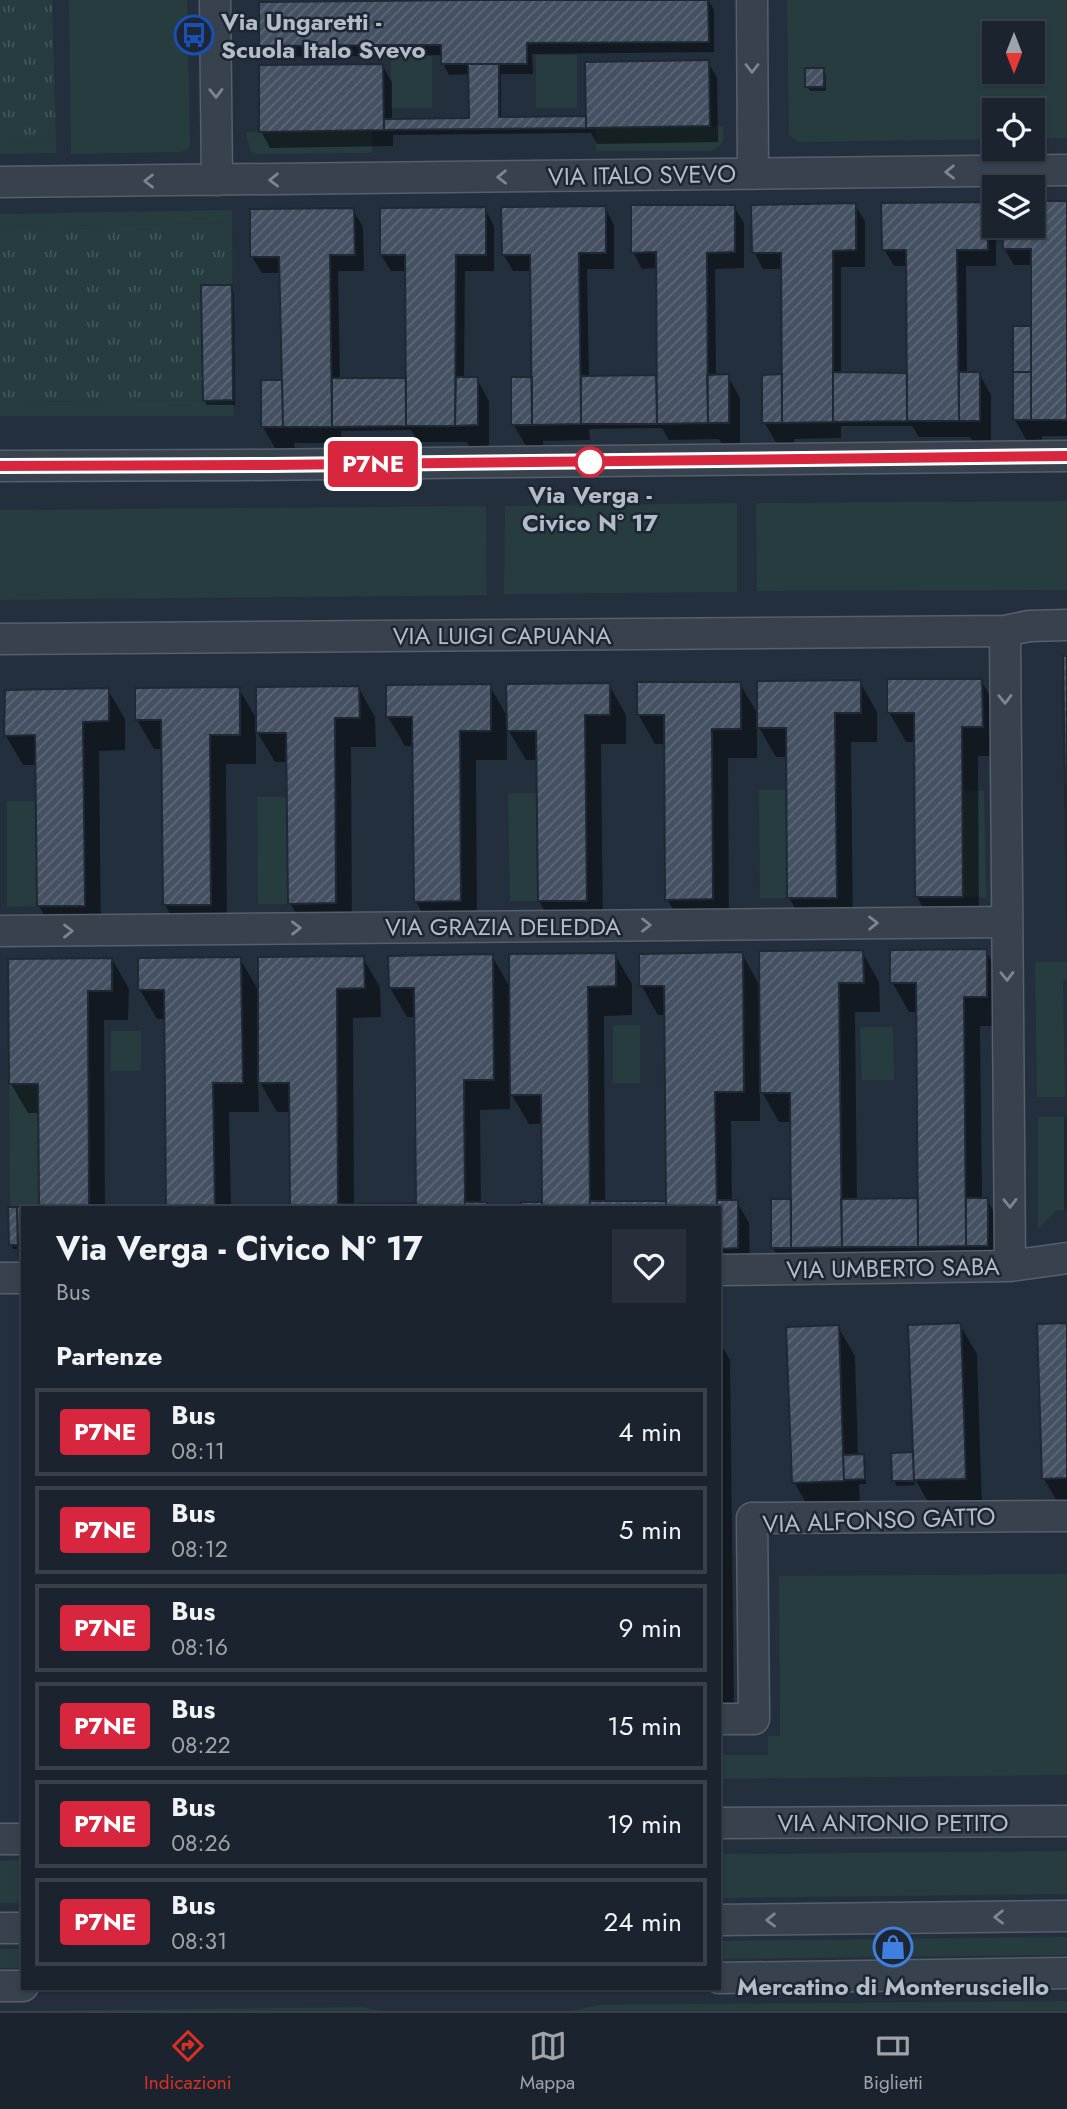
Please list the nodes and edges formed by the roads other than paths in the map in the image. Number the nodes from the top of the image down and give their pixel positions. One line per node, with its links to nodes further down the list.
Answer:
1 (215, 0): 5 (street, one-way to 5)
2 (752, 0): 4 (street, one-way to 4)
3 (1067, 170): 4 (street, VIA ITALO SVEVO, one-way to 4)
4 (753, 174): 5 (street, VIA ITALO SVEVO, one-way to 5)
5 (217, 180): 6 (street, VIA ITALO SVEVO, one-way to 6)
6 (0, 182)
7 (1067, 456): 8 (street)
8 (0, 466)
9 (1067, 625): 10 (street, VIA LUIGI CAPUANA)
10 (1004, 631): 11 (street, VIA LUIGI CAPUANA); 12 (street, one-way to 12)
11 (0, 639)
12 (1007, 922): 13 (street, VIA GRAZIA DELEDDA, one-way to 12); 15 (street, one-way to 15)
13 (0, 931)
14 (1067, 1258): 15 (street, VIA UMBERTO SABA)
15 (1010, 1266): 16 (street, VIA UMBERTO SABA)
16 (721, 1270)
17 (0, 1278): 18 (street)
18 (21, 1278)
19 (1067, 1516): 20 (street, VIA ALFONSO GATTO)
20 (721, 1719)
21 (1067, 1821): 22 (street, VIA ANTONIO PETITO)
22 (721, 1824)
23 (0, 1839): 24 (street)
24 (21, 1839)
25 (1067, 1916): 26 (street, one-way to 26)
26 (721, 1920)
27 (0, 1928): 28 (street)
28 (21, 1928)
29 (1067, 1973): 30 (street)
30 (721, 1978)
31 (0, 1986): 32 (street)
32 (21, 1986)

